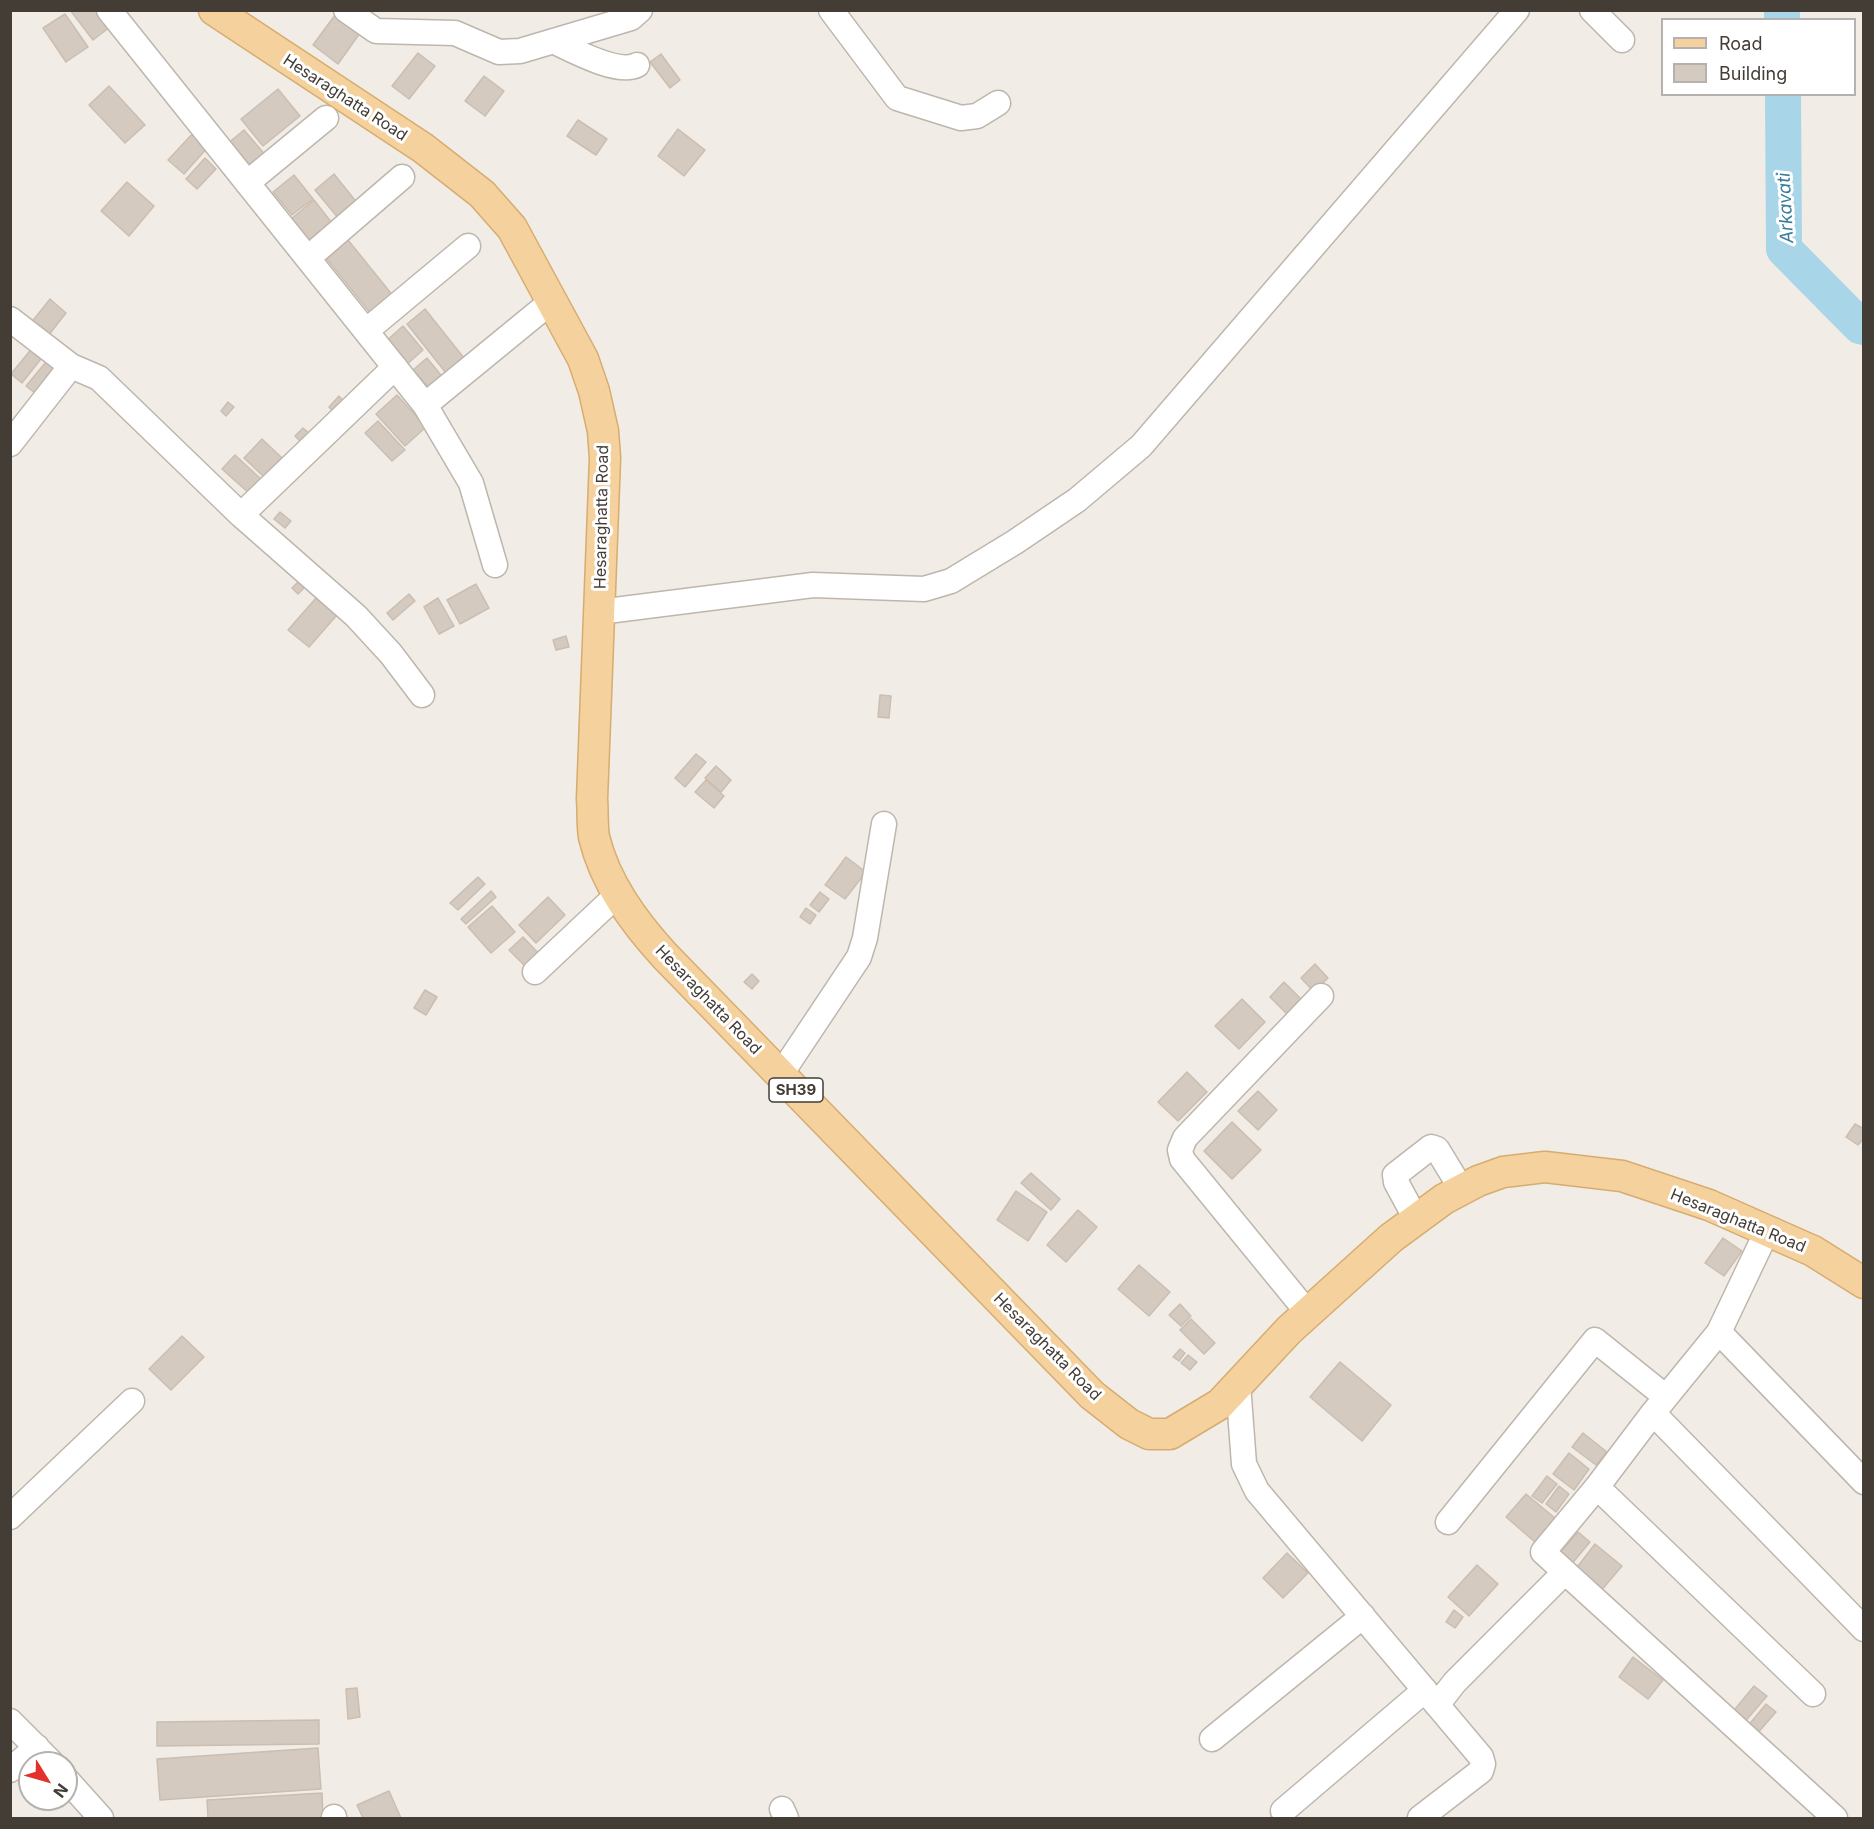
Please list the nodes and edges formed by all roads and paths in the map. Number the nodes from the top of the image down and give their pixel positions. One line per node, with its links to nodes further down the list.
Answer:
1 (109, 10): 14 (street)
2 (214, 10): 17 (main road, Hesaraghatta Road / SH39)
3 (346, 10): 9 (street)
4 (640, 10): 9 (street)
5 (831, 10): 11 (street)
6 (1517, 10): 26 (street)
7 (1592, 10): 8 (street)
8 (1622, 40)
9 (553, 41): 10 (street)
10 (637, 65)
11 (998, 103)
12 (326, 118): 14 (street)
13 (402, 177): 16 (street)
14 (247, 183): 16 (street)
15 (468, 246): 19 (street)
16 (308, 258): 19 (street)
17 (552, 301): 22 (street); 26 (main road, Hesaraghatta Road / SH39)
18 (10, 319): 20 (street)
19 (366, 331): 21 (street)
20 (71, 366): 23 (street); 24 (street)
21 (395, 368): 22 (street); 24 (street)
22 (425, 405): 25 (street)
23 (10, 444)
24 (241, 515): 27 (street)
25 (495, 565)
26 (599, 612): 29 (main road, Hesaraghatta Road / SH39)
27 (422, 695)
28 (884, 824): 32 (street)
29 (617, 895): 30 (street); 32 (main road, Hesaraghatta Road / SH39)
30 (535, 972)
31 (1321, 996): 37 (street)
32 (780, 1074): 39 (main road, Hesaraghatta Road / SH39)
33 (1462, 1190): 34 (main road, Hesaraghatta Road / SH39); 34 (street); 35 (main road, Hesaraghatta Road / SH39)
34 (1416, 1220): 37 (main road, Hesaraghatta Road / SH39)
35 (1767, 1231): 36 (main road, Hesaraghatta Road / SH39); 38 (street)
36 (1863, 1283)
37 (1308, 1314): 39 (main road, Hesaraghatta Road / SH39)
38 (1719, 1332): 41 (street); 42 (street)
39 (1238, 1384): 47 (street)
40 (132, 1401): 44 (street)
41 (1659, 1405): 43 (street); 45 (street); 48 (street)
42 (1863, 1482)
43 (1597, 1487): 46 (street); 49 (street)
44 (10, 1517)
45 (1448, 1522)
46 (1565, 1572): 50 (street); 58 (street)
47 (1363, 1616): 50 (street); 52 (street)
48 (1863, 1629)
49 (1813, 1694)
50 (1431, 1698): 55 (street); 57 (street)
51 (10, 1721): 53 (street)
52 (1212, 1739)
53 (41, 1751)
54 (78, 1792): 56 (street)
55 (1283, 1811)
56 (101, 1818)
57 (1420, 1818)
58 (1835, 1818)

